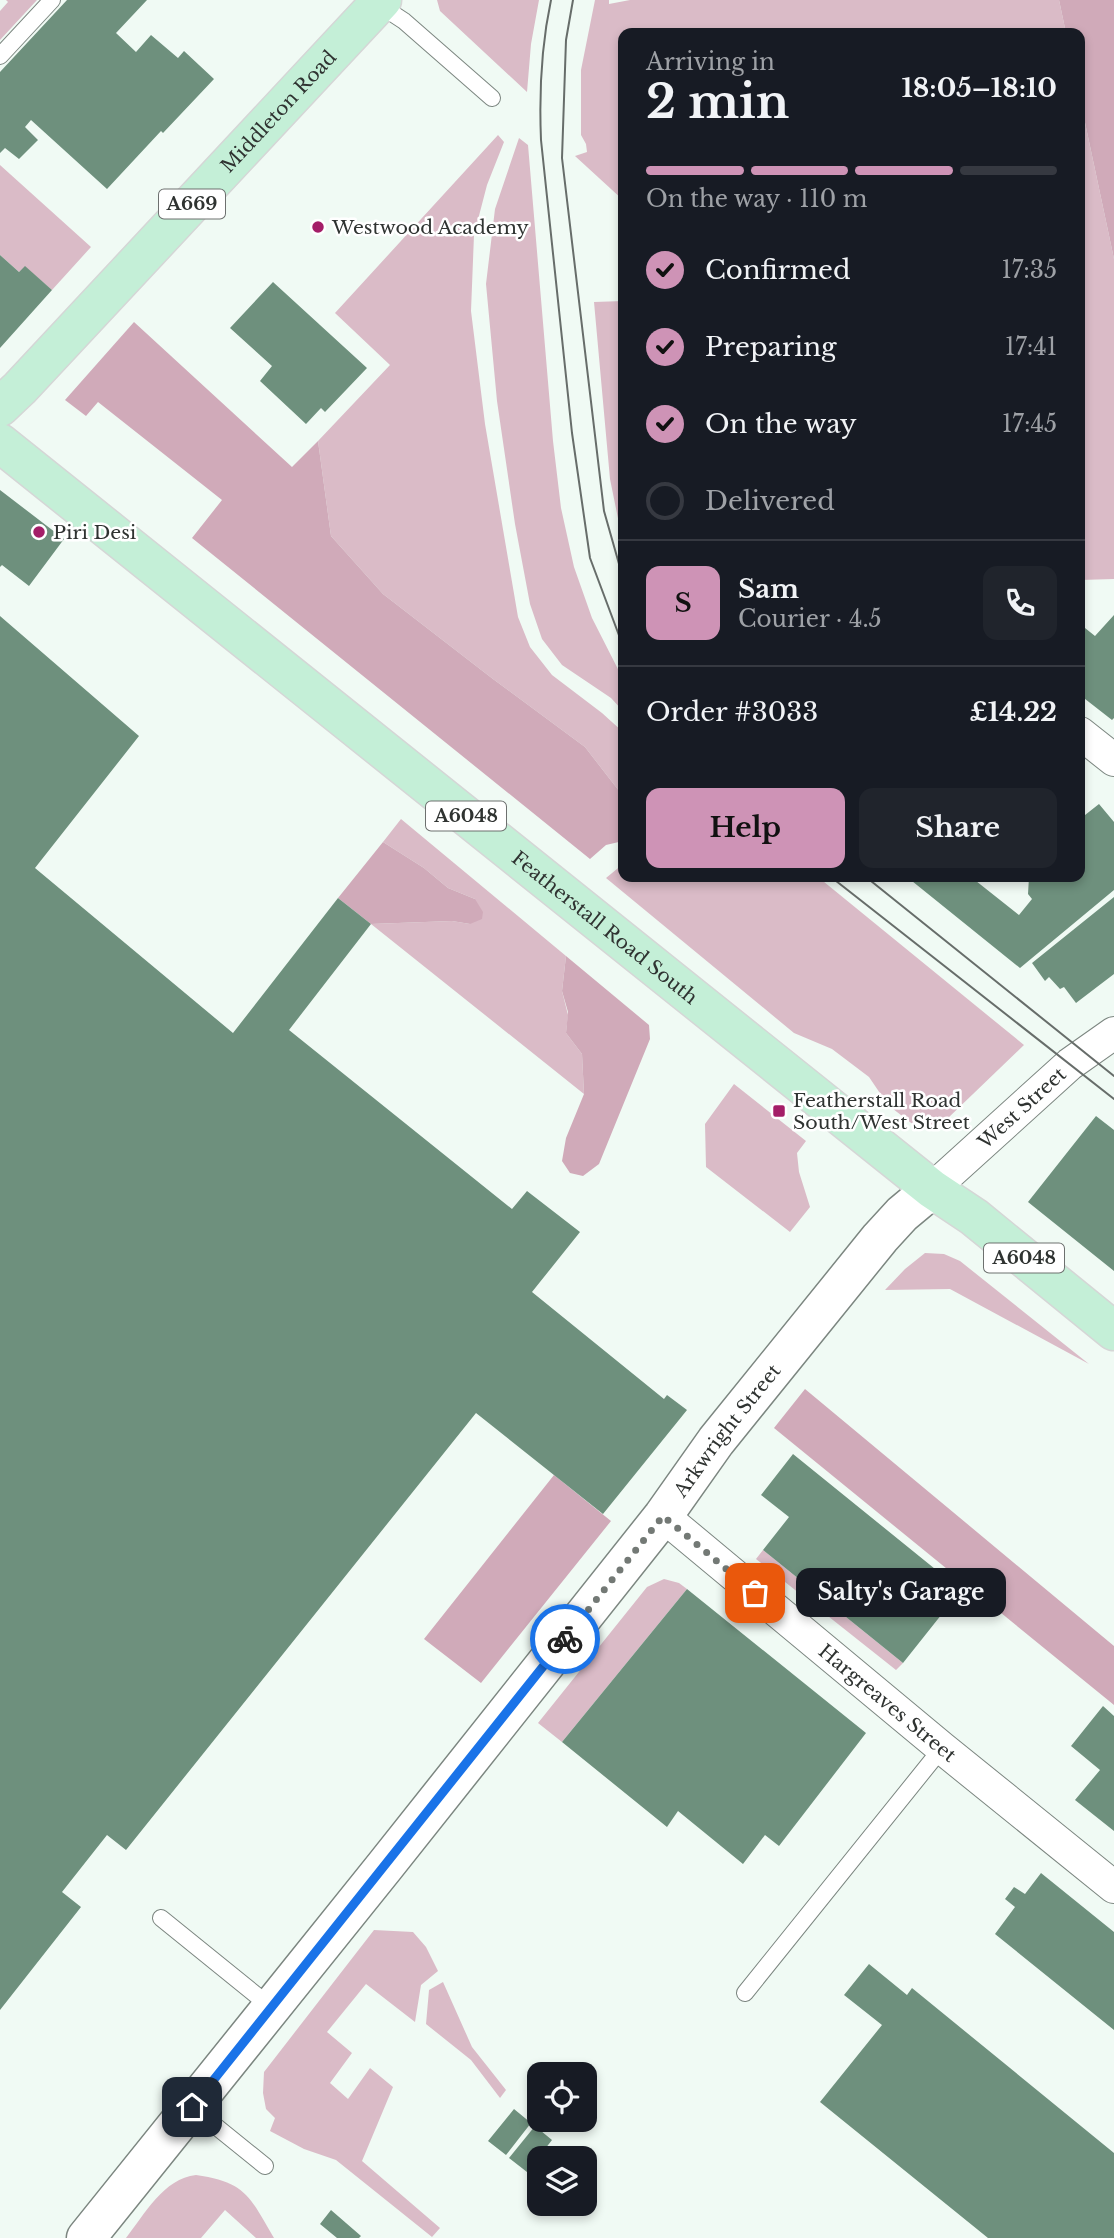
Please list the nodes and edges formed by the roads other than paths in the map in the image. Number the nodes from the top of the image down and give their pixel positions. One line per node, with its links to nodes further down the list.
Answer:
1 (52, 0): 3 (lane)
2 (377, 1): 4 (lane); 5 (main road, Middleton Road / A669)
3 (0, 56)
4 (492, 98)
5 (0, 407)
6 (0, 443): 10 (main road, Featherstall Road South / A6048)
7 (1085, 737): 8 (street)
8 (1114, 760)
9 (1114, 1033): 10 (street, West Street)
10 (932, 1189): 11 (main road, Featherstall Road South / A6048); 12 (street, Arkwright Street)
11 (1114, 1331)
12 (663, 1516): 13 (street, Hargreaves Street); 17 (street, Arkwright Street)
13 (942, 1748): 14 (street, Hargreaves Street); 16 (lane)
14 (1114, 1887)
15 (161, 1918): 17 (lane)
16 (745, 1993)
17 (271, 2007): 18 (street, Arkwright Street)
18 (192, 2107): 19 (lane); 20 (street, Arkwright Street)
19 (265, 2166)
20 (86, 2238)

